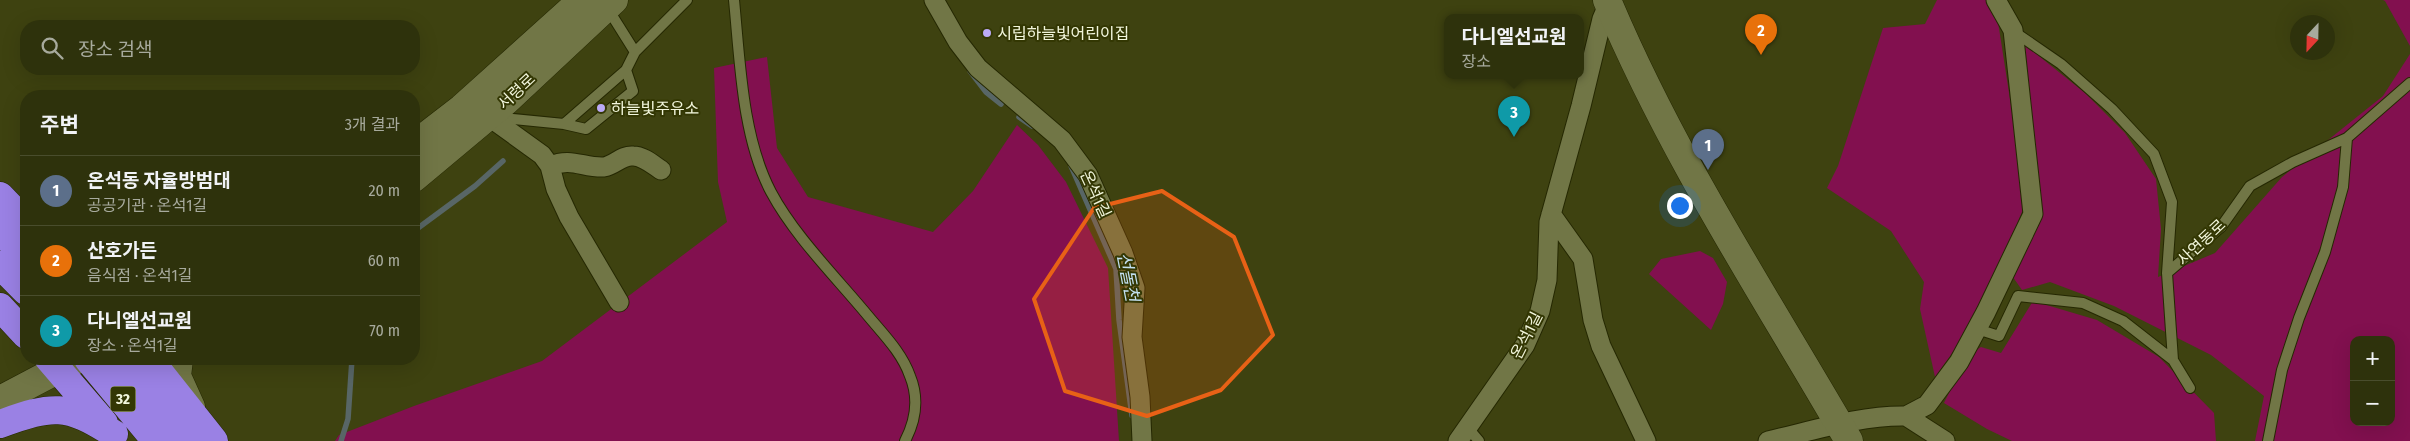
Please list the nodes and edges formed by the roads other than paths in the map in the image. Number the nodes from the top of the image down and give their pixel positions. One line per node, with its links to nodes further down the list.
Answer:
1 (687, 0): 8 (lane)
2 (734, 0): 48 (lane)
3 (934, 0): 49 (street, 온석1길)
4 (1996, 0): 7 (street, 사연동로)
5 (601, 2): 8 (lane); 11 (street, 서령로); 14 (street, 서령로)
6 (1609, 5): 19 (street, 온석1길); 42 (street)
7 (2012, 30): 24 (lane, 사연동로); 29 (street, 사연동로)
8 (635, 52): 9 (lane)
9 (626, 70): 12 (lane); 12 (lane)
10 (2410, 83): 13 (lane, 사연동로)
11 (488, 116): 12 (lane); 15 (street); 17 (street, 서령로)
12 (564, 124)
13 (2347, 138): 24 (lane, 사연동로); 53 (lane)
14 (420, 140)
15 (550, 166): 16 (street); 26 (street)
16 (661, 170)
17 (420, 173)
18 (0, 196): 20 (highway)
19 (1551, 214): 43 (street, 온석1길); 50 (street)
20 (20, 217)
21 (0, 230): 22 (highway)
22 (20, 251)
23 (0, 265): 25 (highway)
24 (2167, 273): 30 (lane)
25 (20, 285)
26 (619, 302)
27 (0, 307): 28 (highway)
28 (20, 328)
29 (1977, 329): 30 (lane); 40 (street, 사연동로)
30 (2173, 360): 37 (lane)
31 (57, 365): 38 (street)
32 (64, 365): 44 (highway)
33 (93, 365): 45 (highway, 32)
34 (125, 365): 46 (highway, 32)
35 (154, 365): 39 (highway)
36 (178, 365): 39 (street)
37 (2190, 388)
38 (0, 400)
39 (189, 411): 47 (highway)
40 (1906, 416): 42 (street); 52 (street)
41 (0, 424): 44 (highway)
42 (1844, 433): 51 (street)
43 (1468, 437)
44 (116, 438)
45 (156, 441)
46 (187, 441)
47 (214, 441)
48 (905, 441)
49 (1142, 441)
50 (1646, 441)
51 (1768, 441)
52 (1946, 441)
53 (2268, 441)

